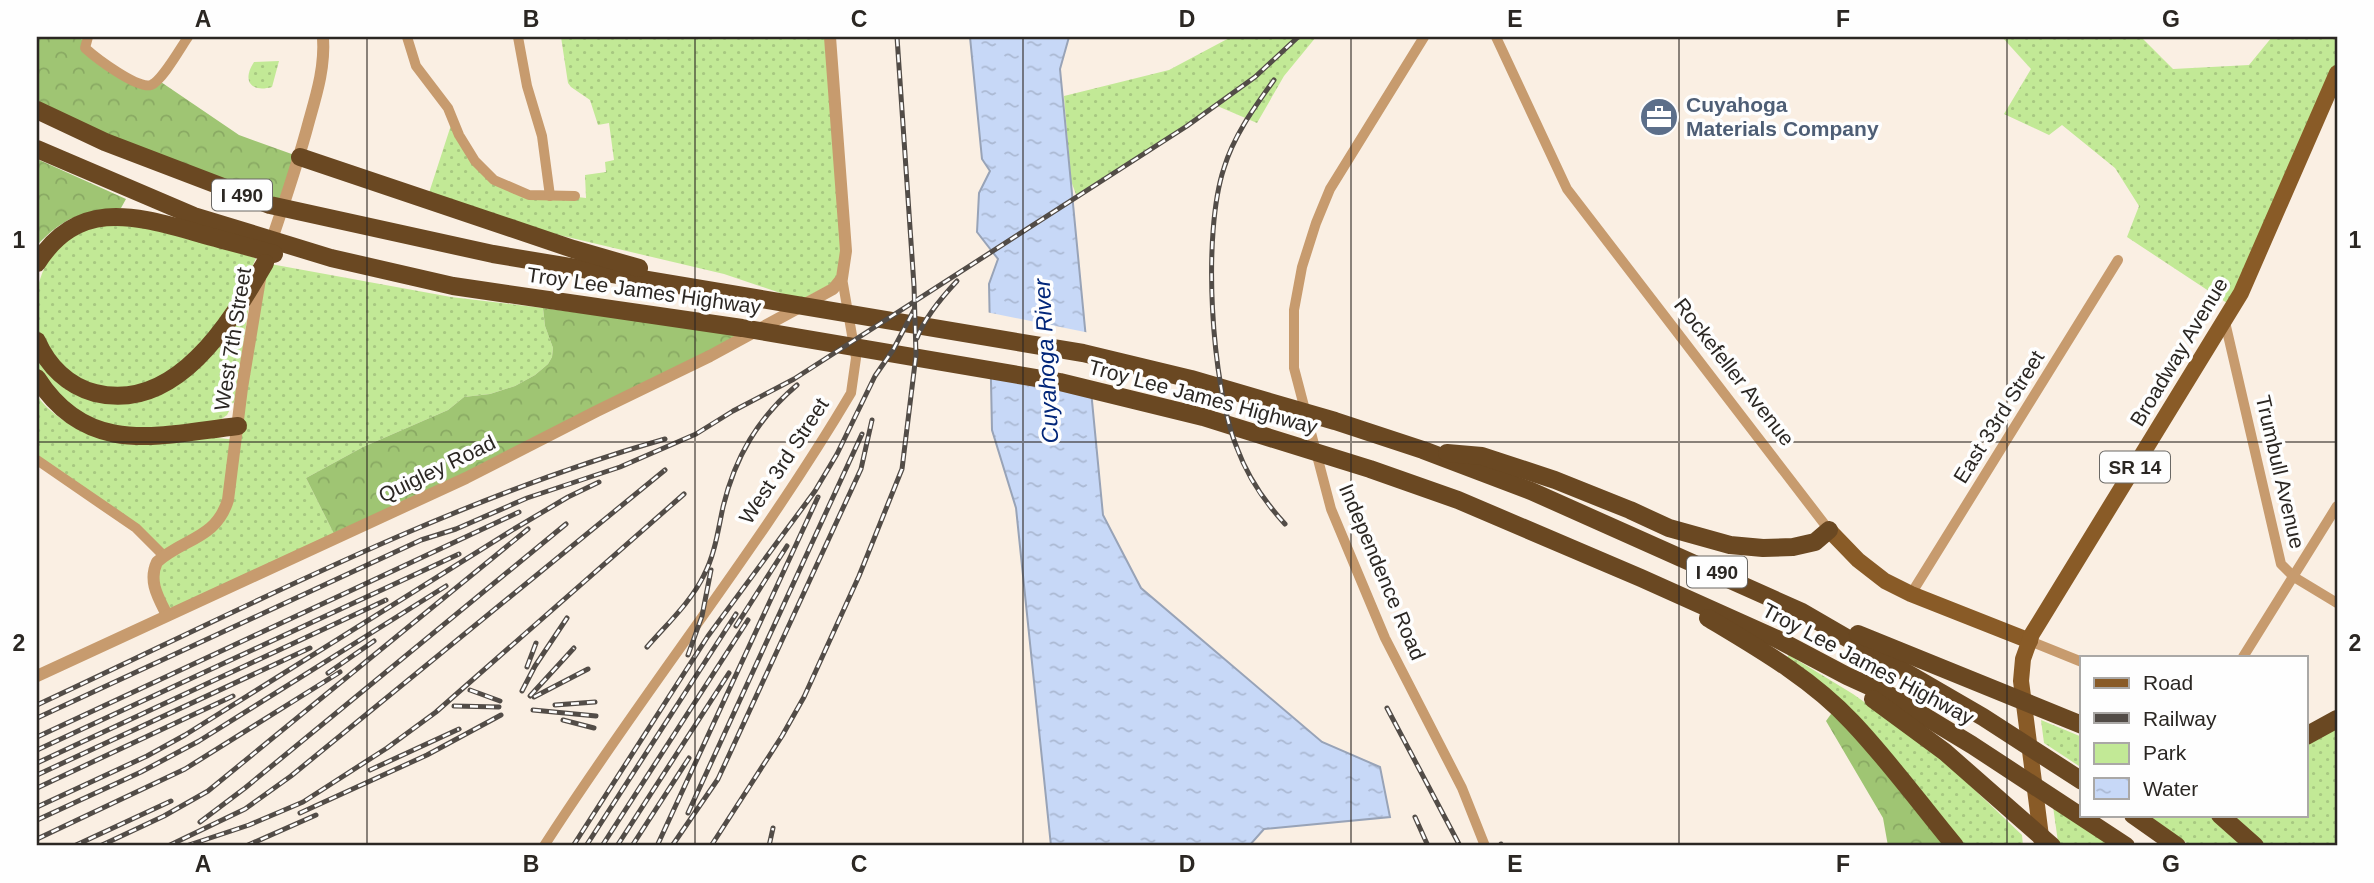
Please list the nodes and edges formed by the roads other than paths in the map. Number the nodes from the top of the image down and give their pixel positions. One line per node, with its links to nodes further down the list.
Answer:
1 (88, 37): 2 (street)
2 (188, 37)
3 (323, 37): 12 (street, West 7th Street)
4 (408, 37): 13 (street)
5 (518, 37): 13 (street)
6 (830, 37): 18 (street, West 3rd Street)
7 (1424, 37): 52 (street, Independence Road)
8 (1496, 37): 29 (street, Rockefeller Avenue)
9 (2337, 73): 22 (main road, Broadway Avenue / SR 14)
10 (37, 110): 21 (highway, Troy Lee James Highway / I 490)
11 (37, 149): 20 (highway, Troy Lee James Highway / I 490)
12 (297, 165): 17 (street, West 7th Street); 21 (highway)
13 (550, 196): 14 (street)
14 (575, 196)
15 (2118, 260): 33 (street, East 33rd Street)
16 (37, 263): 20 (highway)
17 (265, 263): 19 (highway)
18 (842, 278): 36 (street, Quigley Road); 51 (street, West 3rd Street)
19 (257, 281): 23 (highway); 25 (street, West 7th Street)
20 (453, 286): 32 (highway, Troy Lee James Highway / I 490)
21 (813, 310): 26 (highway, Troy Lee James Highway / I 490)
22 (2225, 322): 31 (street, Trumbull Avenue); 37 (main road, Broadway Avenue / SR 14)
23 (37, 341)
24 (37, 378): 25 (highway)
25 (238, 426): 30 (street, West 7th Street)
26 (1423, 450): 29 (highway); 35 (highway, Troy Lee James Highway / I 490)
27 (37, 460): 30 (street)
28 (2337, 506): 31 (street)
29 (1829, 530): 33 (main road, Rockefeller Avenue)
30 (164, 555): 36 (street)
31 (2294, 577): 34 (street, Trumbull Avenue); 38 (street)
32 (1641, 578): 41 (highway, Troy Lee James Highway / I 490); 53 (highway)
33 (1912, 594): 37 (main road, Rockefeller Avenue)
34 (2337, 603)
35 (1802, 612): 43 (highway); 45 (highway, Troy Lee James Highway / I 490)
36 (167, 615): 40 (street, Quigley Road)
37 (2029, 641): 39 (street); 54 (main road, Broadway Avenue / SR 14)
38 (2244, 656)
39 (2080, 661)
40 (37, 676)
41 (1892, 704): 46 (highway); 47 (highway, Troy Lee James Highway)
42 (2337, 719): 44 (highway)
43 (2080, 727)
44 (2308, 735)
45 (2080, 780)
46 (1992, 794): 54 (highway); 55 (highway)
47 (2080, 816)
48 (2081, 816): 56 (highway, Troy Lee James Highway)
49 (2134, 816): 57 (highway)
50 (2221, 816): 58 (highway)
51 (544, 846)
52 (1486, 846)
53 (1955, 846)
54 (2041, 846)
55 (2052, 846)
56 (2126, 846)
57 (2177, 846)
58 (2255, 846)

